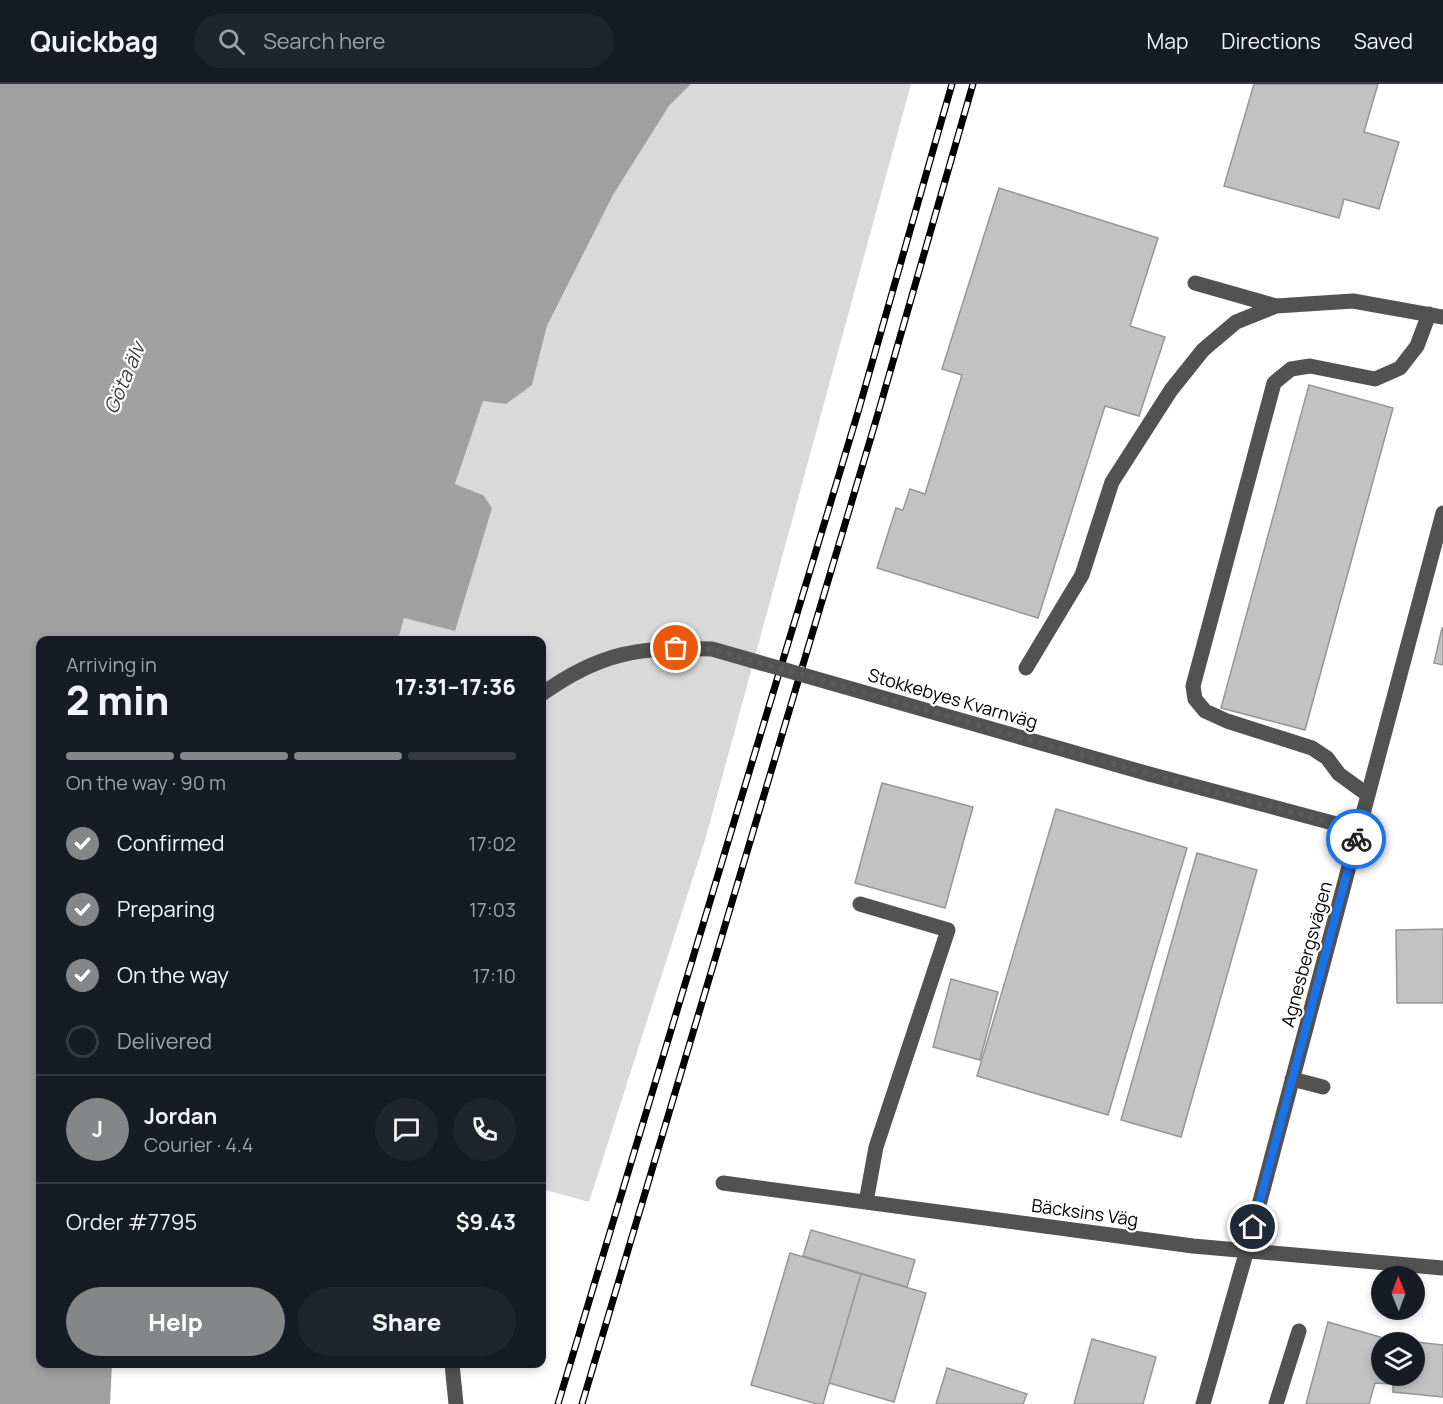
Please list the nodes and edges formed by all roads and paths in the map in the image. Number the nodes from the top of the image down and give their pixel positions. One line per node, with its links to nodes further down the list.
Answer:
1 (1195, 283): 2 (street)
2 (1276, 306): 3 (street); 5 (street)
3 (1436, 315): 7 (street)
4 (1443, 513): 7 (street, Agnesbergsvägen)
5 (1026, 668)
6 (546, 691): 8 (street, Stokkebyes Kvarnväg, bridge)
7 (1368, 795): 8 (street, Agnesbergsvägen)
8 (1359, 830): 10 (street, Agnesbergsvägen)
9 (860, 904): 13 (street)
10 (1292, 1079): 11 (street); 14 (street, Agnesbergsvägen)
11 (1323, 1087)
12 (723, 1183): 13 (street, Bäcksins Väg)
13 (866, 1202): 14 (street, Bäcksins Väg)
14 (1247, 1250): 15 (street, Bäcksins Väg); 19 (street, Agnesbergsvägen)
15 (1443, 1268)
16 (1299, 1332): 20 (street)
17 (452, 1368): 18 (street)
18 (456, 1404)
19 (1203, 1404)
20 (1276, 1404)

